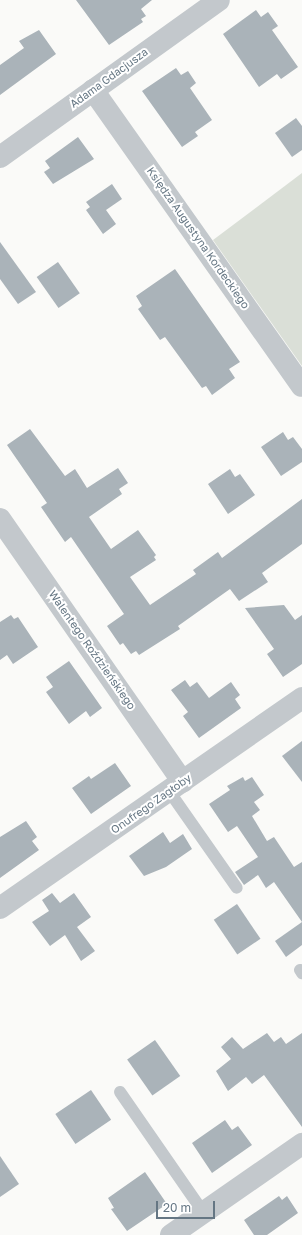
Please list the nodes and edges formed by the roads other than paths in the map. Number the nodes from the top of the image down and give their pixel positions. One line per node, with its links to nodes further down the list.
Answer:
1 (218, 0): 2 (street, Adama Gdacjusza)
2 (93, 90): 3 (street, Adama Gdacjusza); 4 (street, Księdza Augustyna Kordeckiego)
3 (0, 156)
4 (302, 386)
5 (0, 519): 7 (street, Walentego Roździeńskiego)
6 (302, 698): 7 (street, Onufrego Zagłoby)
7 (176, 786): 8 (lane); 9 (street, Onufrego Zagłoby)
8 (237, 888)
9 (0, 908)
10 (120, 1092): 12 (lane)
11 (302, 1144): 12 (street)
12 (203, 1212): 13 (street)
13 (171, 1235)

